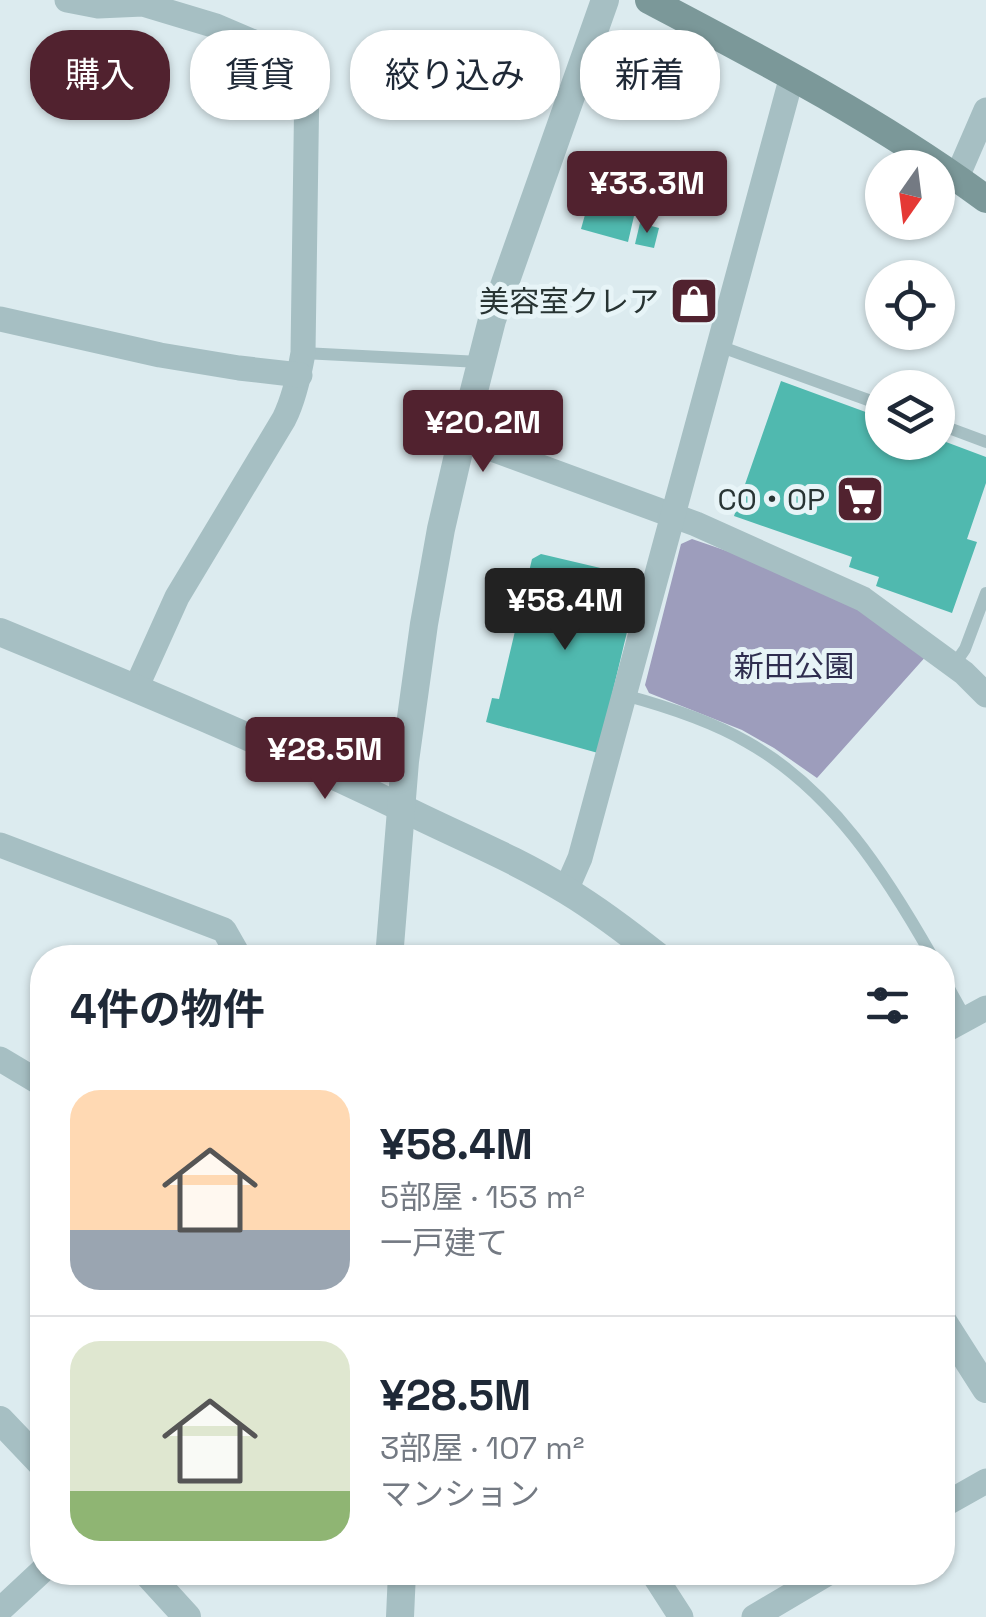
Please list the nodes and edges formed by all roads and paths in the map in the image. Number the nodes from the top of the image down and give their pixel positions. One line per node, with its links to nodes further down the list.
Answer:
1 (67, 0): 4 (street)
2 (606, 0): 11 (street)
3 (649, 0): 5 (main road)
4 (143, 2): 12 (street)
5 (792, 76): 7 (main road); 10 (street)
6 (986, 110): 7 (street)
7 (957, 178): 8 (main road)
8 (986, 198)
9 (0, 319): 12 (street)
10 (719, 346): 13 (lane); 17 (street)
11 (482, 362): 12 (lane); 15 (street)
12 (301, 364): 21 (street)
13 (865, 399)
14 (955, 430): 16 (lane)
15 (462, 438): 17 (street); 24 (street)
16 (986, 442)
17 (673, 516): 20 (street); 23 (street)
18 (986, 594): 20 (lane)
19 (0, 632): 21 (street)
20 (954, 664): 22 (street)
21 (136, 688): 24 (street)
22 (986, 695)
23 (624, 696): 26 (street); 30 (lane)
24 (400, 808): 26 (street); 28 (street)
25 (0, 845): 27 (street)
26 (566, 890): 29 (street)
27 (233, 945)
28 (390, 945)
29 (644, 945)
30 (925, 945)
31 (955, 990): 32 (lane)
32 (976, 1013)
33 (1, 1062): 34 (street)
34 (30, 1078)
35 (955, 1340): 36 (street)
36 (986, 1388)
37 (0, 1420): 38 (street)
38 (30, 1451)
39 (986, 1481): 40 (street)
40 (955, 1499)
41 (30, 1582): 46 (street)
42 (158, 1585): 47 (street)
43 (401, 1585): 48 (street)
44 (660, 1585): 49 (street)
45 (808, 1585): 50 (street)
46 (0, 1610)
47 (187, 1617)
48 (400, 1617)
49 (681, 1617)
50 (754, 1617)

